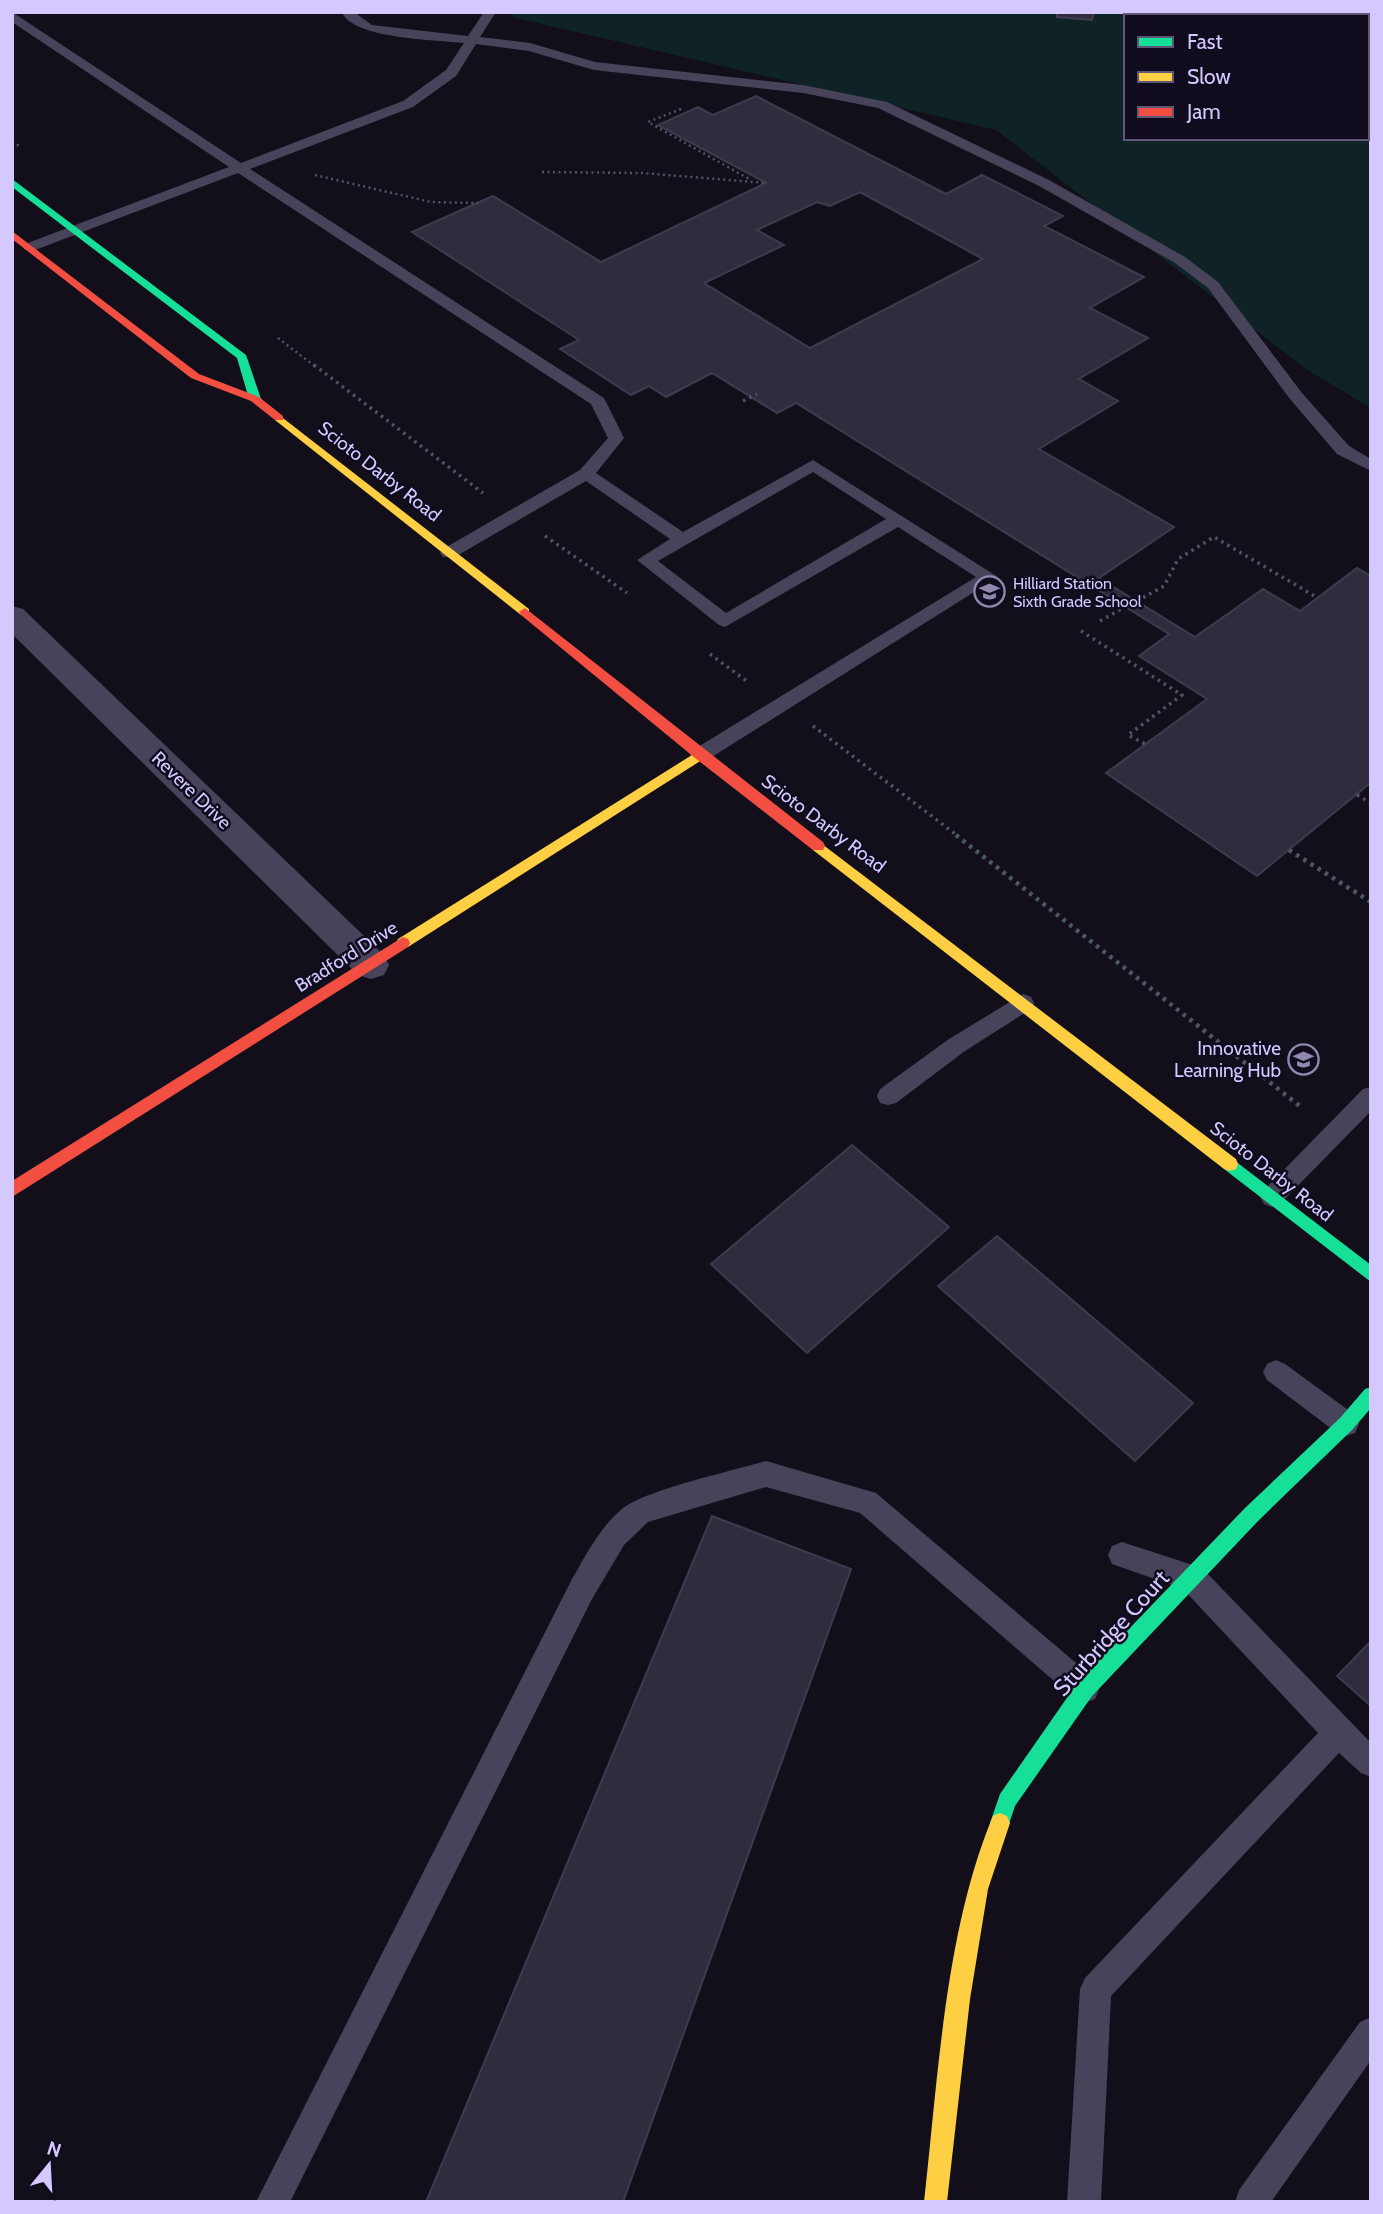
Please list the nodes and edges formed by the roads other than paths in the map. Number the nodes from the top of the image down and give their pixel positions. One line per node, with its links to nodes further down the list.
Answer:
1 (348, 12): 4 (lane)
2 (490, 12): 4 (lane)
3 (12, 16): 5 (lane)
4 (473, 40): 5 (lane); 11 (lane)
5 (241, 169): 7 (lane); 12 (lane)
6 (12, 182): 7 (main road)
7 (78, 229): 9 (lane); 10 (main road)
8 (12, 233): 9 (main road, Scioto Darby Road)
9 (30, 247): 10 (main road, Scioto Darby Road)
10 (255, 399): 15 (main road, Scioto Darby Road)
11 (1371, 466)
12 (586, 474): 14 (lane); 15 (lane)
13 (898, 519): 14 (lane); 14 (lane); 17 (lane)
14 (683, 540)
15 (449, 553): 18 (main road, Scioto Darby Road)
16 (12, 616): 19 (street, Revere Drive)
17 (780, 704): 18 (lane)
18 (700, 755): 19 (main road, Bradford Drive); 20 (main road, Scioto Darby Road)
19 (370, 965): 23 (main road, Bradford Drive)
20 (1023, 1003): 21 (lane); 24 (main road, Scioto Darby Road)
21 (888, 1096)
22 (1371, 1096): 24 (lane)
23 (12, 1190)
24 (1272, 1197): 25 (main road, Scioto Darby Road)
25 (1371, 1276)
26 (1276, 1372): 28 (lane)
27 (1371, 1395): 28 (main road, Sturbridge Court)
28 (1346, 1424): 30 (main road, Sturbridge Court)
29 (1122, 1555): 30 (lane)
30 (1192, 1578): 31 (main road, Sturbridge Court); 32 (lane)
31 (1085, 1689): 35 (lane); 36 (main road, Sturbridge Court)
32 (1338, 1733): 33 (lane); 37 (lane)
33 (1371, 1763)
34 (1371, 2033): 38 (lane)
35 (272, 2202)
36 (935, 2202)
37 (1084, 2202)
38 (1251, 2202)

